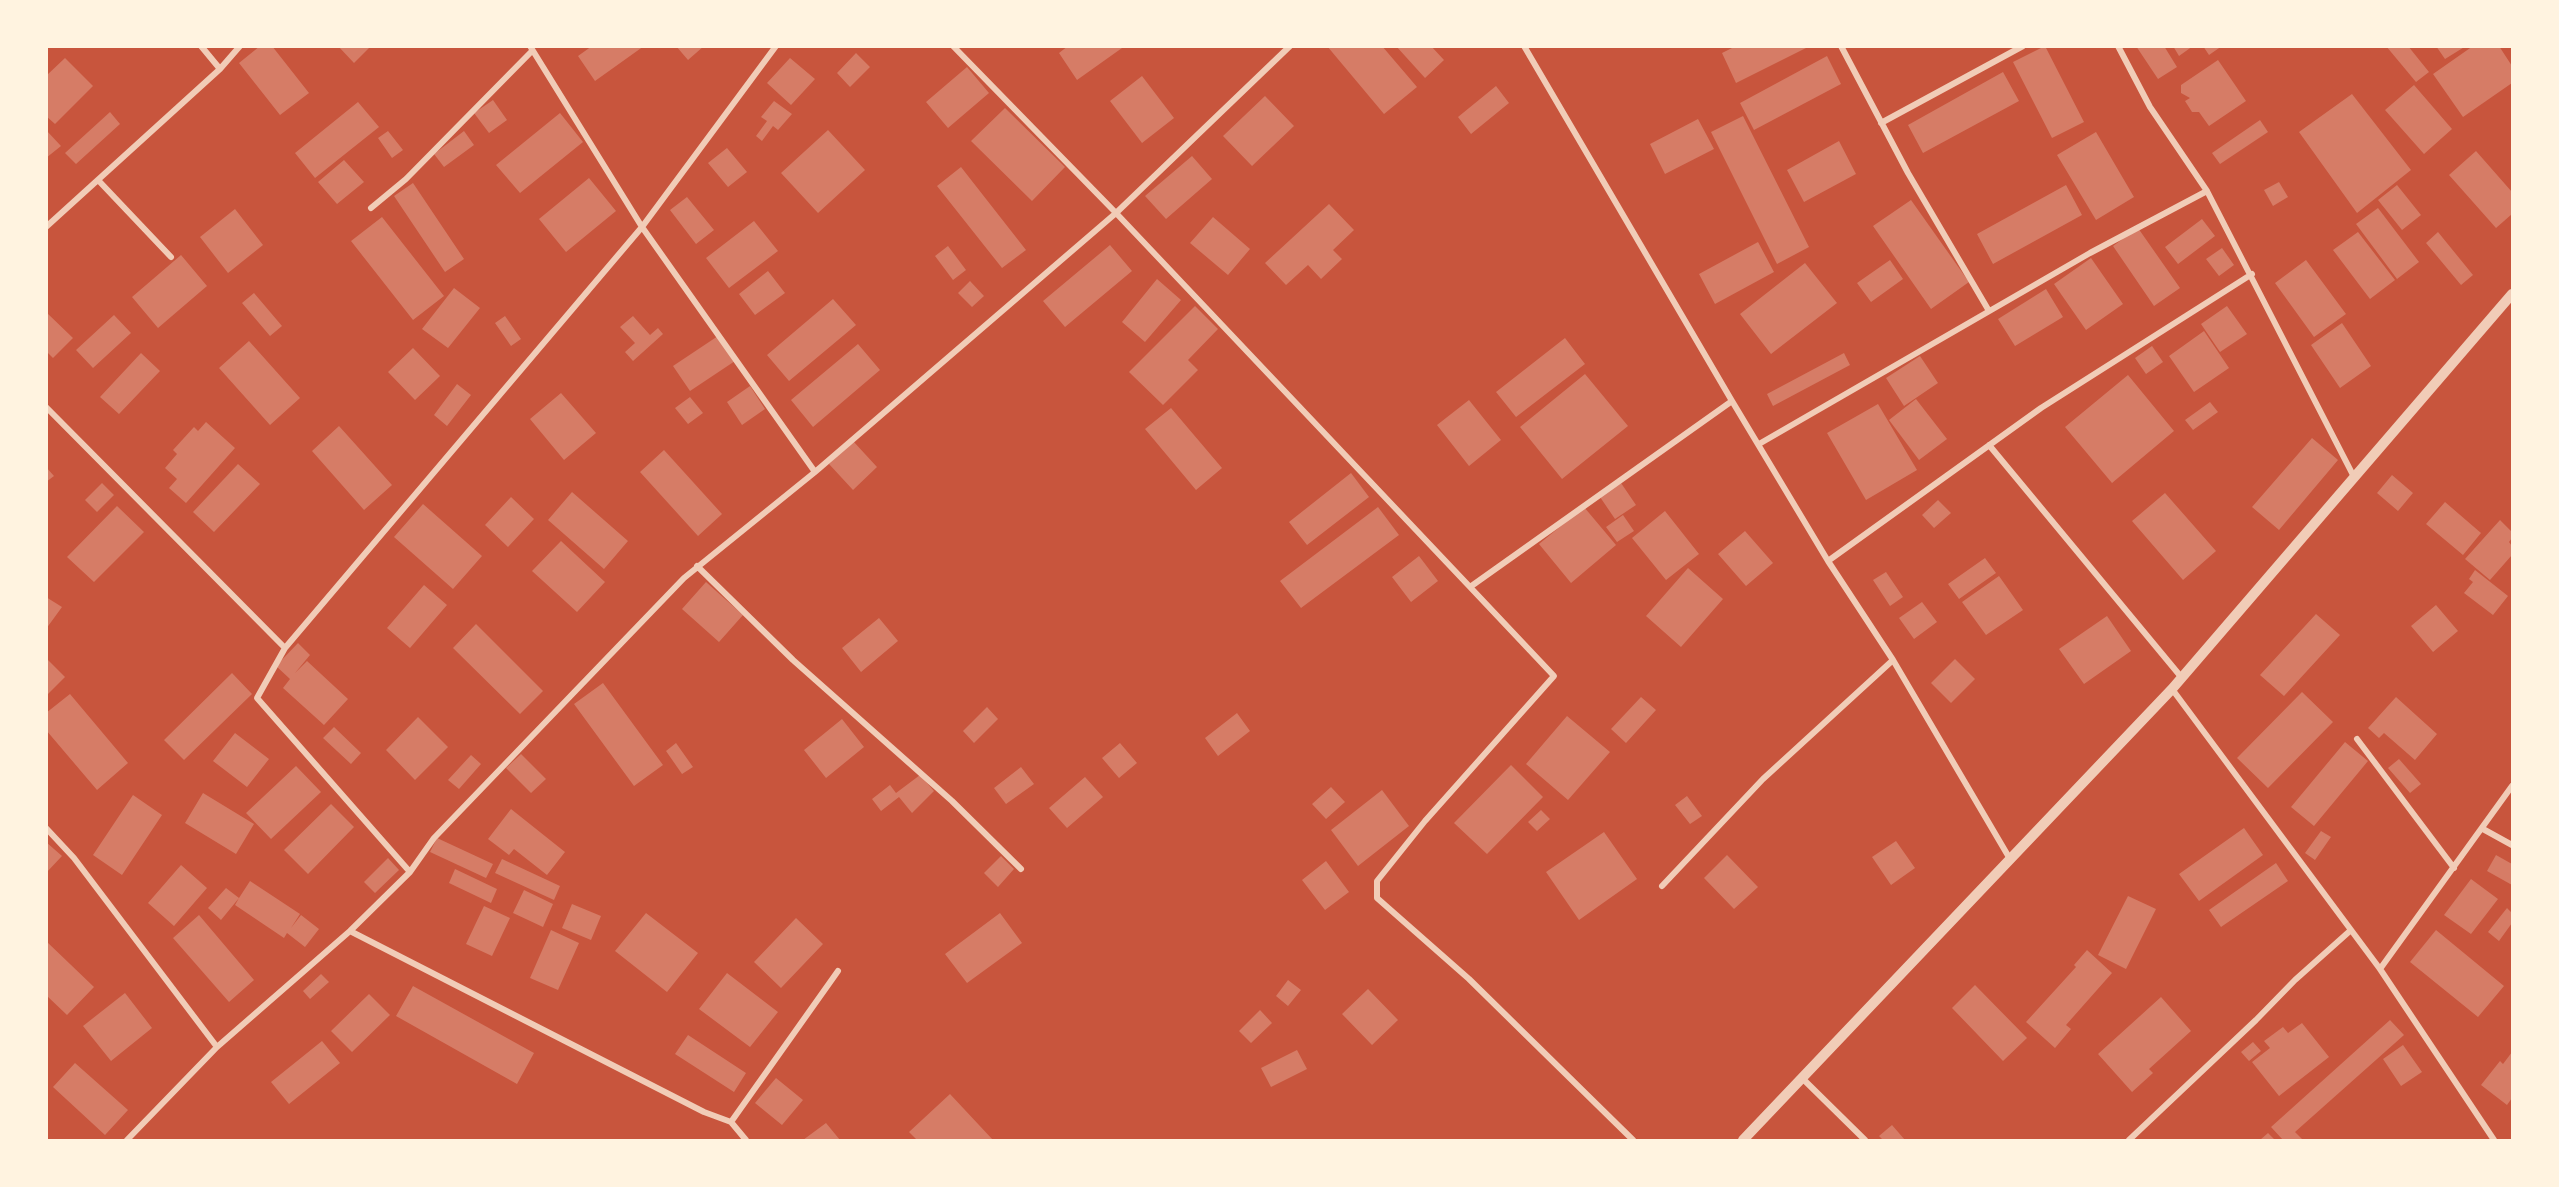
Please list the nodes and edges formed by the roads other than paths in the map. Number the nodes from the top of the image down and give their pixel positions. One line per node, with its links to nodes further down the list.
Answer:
1 (201, 46): 11 (street)
2 (240, 46): 11 (street)
3 (776, 46): 18 (street)
4 (953, 46): 16 (street)
5 (1290, 46): 16 (street)
6 (1524, 46): 23 (street)
7 (1841, 46): 12 (street)
8 (2023, 46): 12 (street)
9 (2118, 46): 14 (street)
10 (531, 49): 15 (street); 18 (street)
11 (220, 69): 13 (street)
12 (1881, 123): 22 (street)
13 (98, 180): 17 (street); 19 (street)
14 (2207, 191): 20 (street); 22 (street)
15 (371, 208)
16 (1116, 213): 27 (street); 31 (street)
17 (46, 227)
18 (642, 227): 27 (street); 32 (street)
19 (171, 257)
20 (2252, 274): 26 (street); 28 (street)
21 (2512, 294): 28 (street)
22 (1989, 311): 25 (street)
23 (1732, 402): 25 (street); 31 (street)
24 (46, 407): 32 (street)
25 (1759, 444): 29 (street)
26 (1989, 445): 29 (street); 34 (street)
27 (815, 472): 30 (street)
28 (2354, 477): 34 (street)
29 (1828, 561): 33 (street)
30 (697, 566): 43 (street); 44 (street)
31 (1470, 587): 55 (street)
32 (285, 648): 44 (street)
33 (1893, 660): 41 (street); 45 (street)
34 (2182, 678): 35 (street)
35 (2172, 689): 41 (street); 46 (street)
36 (2357, 739): 42 (street)
37 (2512, 786): 39 (street)
38 (46, 828): 50 (street)
39 (2483, 829): 40 (street); 42 (street)
40 (2512, 845)
41 (2010, 859): 51 (street)
42 (2454, 868): 48 (street)
43 (1021, 869)
44 (410, 872): 47 (street)
45 (1662, 886)
46 (2351, 930): 48 (street); 58 (street)
47 (350, 931): 50 (street); 52 (street)
48 (2380, 969): 59 (street)
49 (838, 971): 52 (street)
50 (217, 1047): 53 (street)
51 (1802, 1078): 56 (street); 57 (street)
52 (731, 1122): 54 (street)
53 (127, 1140)
54 (746, 1140)
55 (1633, 1140)
56 (1743, 1140)
57 (1865, 1140)
58 (2129, 1140)
59 (2494, 1140)

